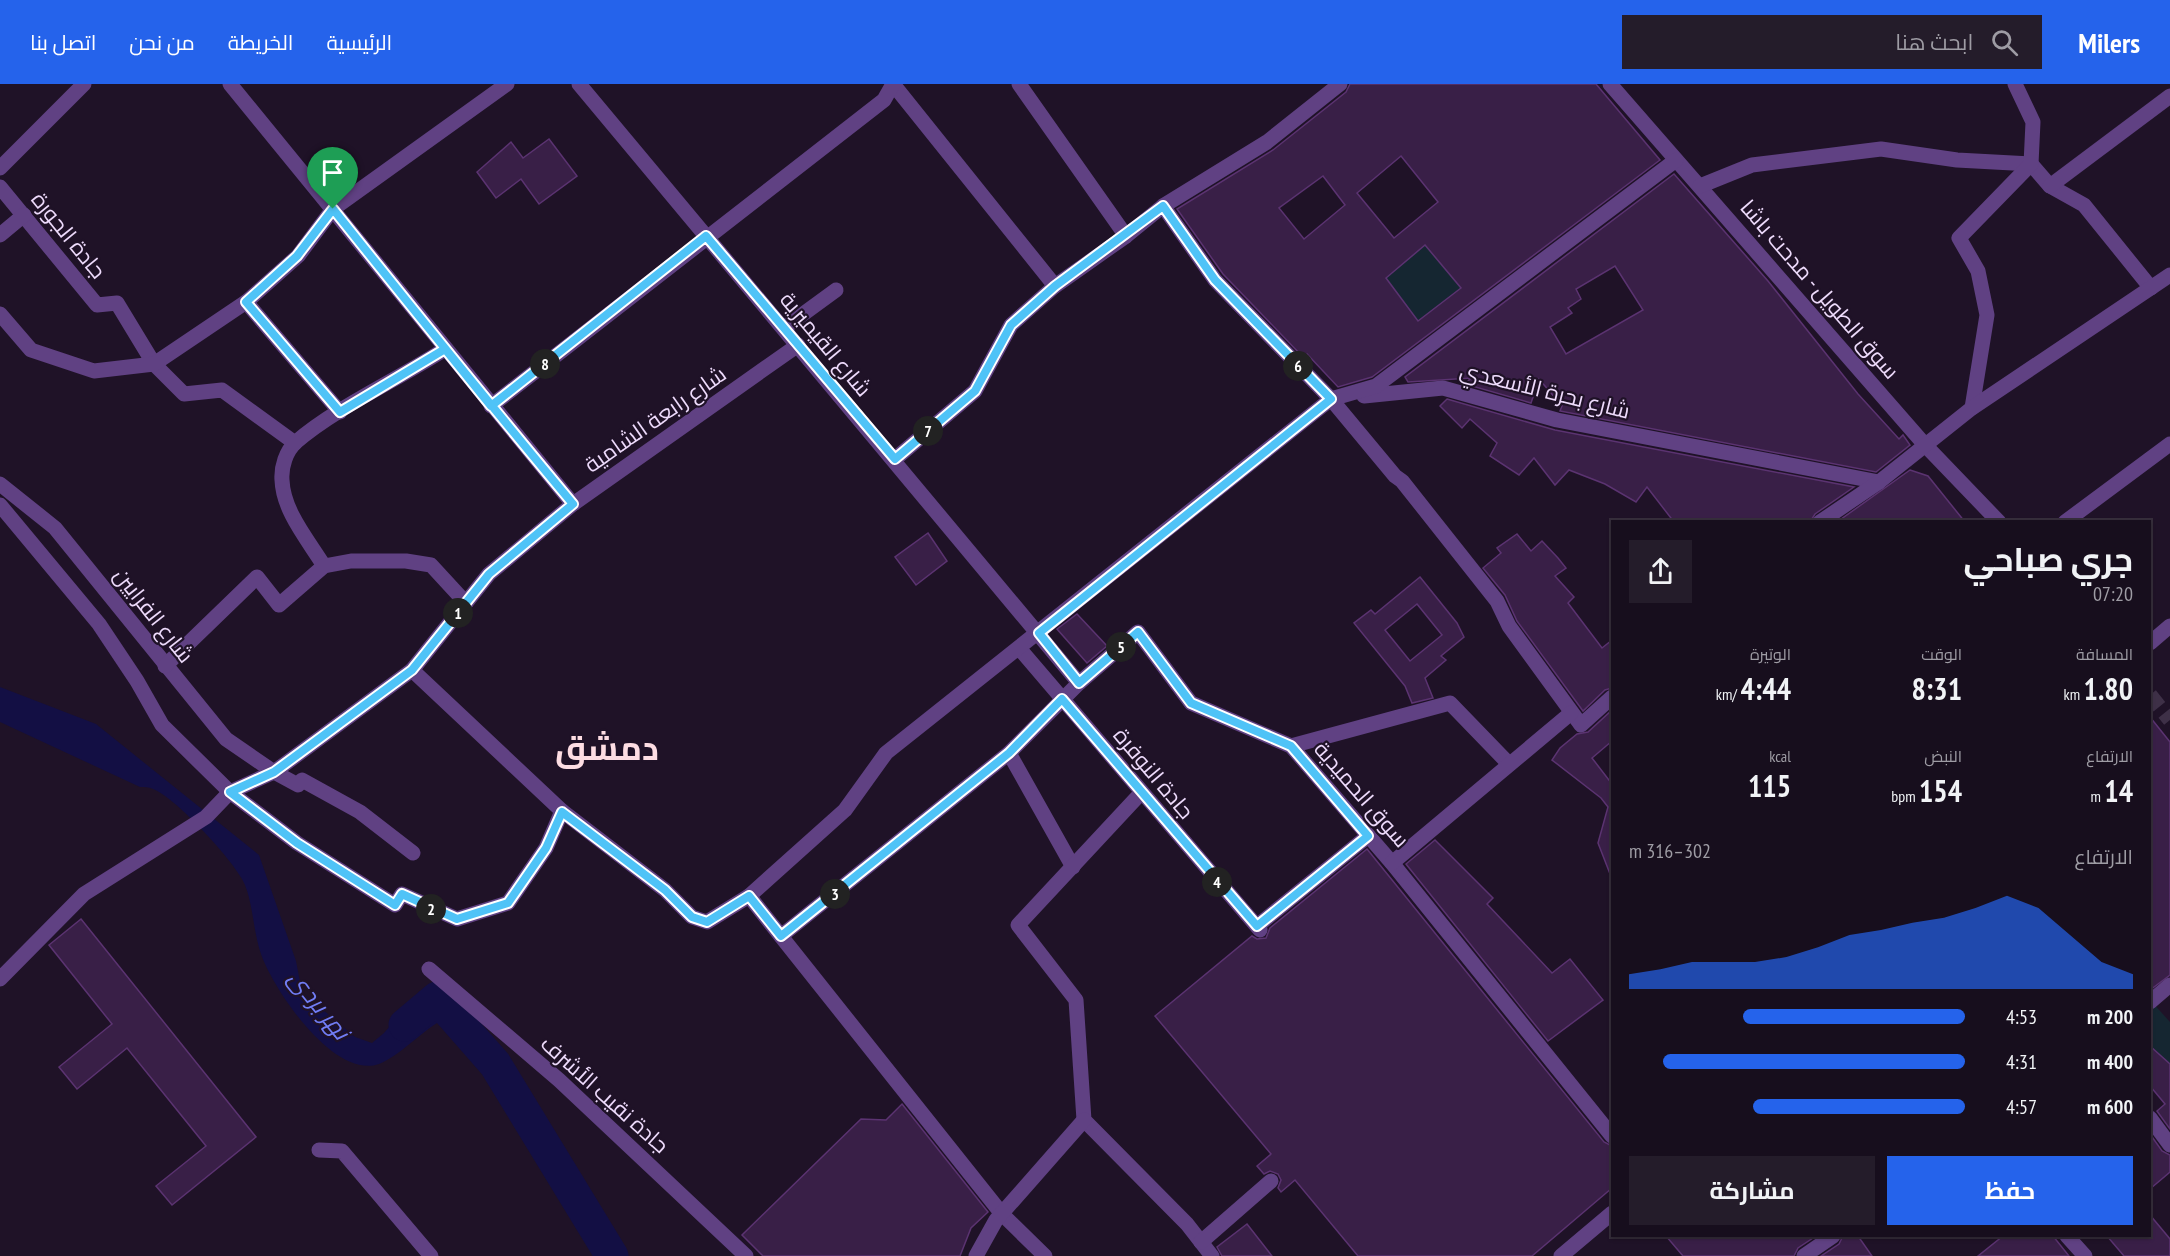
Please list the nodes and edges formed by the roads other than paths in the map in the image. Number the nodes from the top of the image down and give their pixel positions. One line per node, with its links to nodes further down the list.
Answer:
1 (84, 84): 13 (street)
2 (230, 84): 18 (street)
3 (507, 84): 18 (street)
4 (579, 84): 21 (street, شارع القيميرية)
5 (893, 84): 21 (street); 24 (street)
6 (1019, 84): 22 (street)
7 (1340, 84): 17 (street)
8 (1610, 84): 11 (street, سوق الطويل - مدحت باشا)
9 (2015, 84): 12 (street)
10 (2170, 96): 16 (street)
11 (1676, 160): 15 (street, سوق الطويل - مدحت باشا); 33 (street, شارع بحرة الأسعدي)
12 (2031, 164): 15 (street); 16 (street); 35 (street)
13 (0, 168)
14 (0, 186): 19 (street, جادة الجورة)
15 (1700, 186): 39 (street, سوق الطويل - مدحت باشا)
16 (2050, 186): 25 (street)
17 (1163, 206): 22 (street); 33 (street)
18 (333, 209): 27 (street); 31 (street)
19 (24, 215): 20 (street); 32 (street, جادة الجورة)
20 (0, 235)
21 (706, 236): 29 (street, شارع القيميرية); 34 (street)
22 (1126, 236): 24 (street)
23 (2170, 275): 25 (street)
24 (1055, 286): 40 (street)
25 (2151, 288): 35 (street)
26 (836, 290): 29 (street)
27 (246, 302): 32 (street); 36 (street)
28 (0, 314): 32 (street)
29 (784, 328): 30 (street, شارع القيميرية)
30 (798, 345): 40 (street, شارع القيميرية); 44 (street, شارع رابعة الشامية)
31 (445, 349): 34 (street); 36 (street)
32 (154, 364): 37 (street, جادة الجورة)
33 (1331, 399): 41 (street, شارع بحرة الأسعدي); 51 (street); 59 (street)
34 (491, 406): 44 (street)
35 (1972, 408): 39 (street)
36 (340, 412): 37 (street)
37 (295, 443): 48 (street)
38 (2170, 444): 47 (street)
39 (1925, 445): 41 (street); 46 (street, سوق الطويل - مدحت باشا)
40 (895, 459): 51 (street, شارع القيميرية)
41 (1879, 482): 45 (street)
42 (0, 484): 54 (street, شارع الفرايين)
43 (0, 504): 64 (street)
44 (573, 504): 49 (street, شارع رابعة الشامية)
45 (1823, 520)
46 (1997, 520)
47 (2068, 520)
48 (324, 566): 49 (street); 54 (street)
49 (466, 603): 55 (street, شارع رابعة الشامية)
50 (2170, 626): 52 (street)
51 (1039, 633): 53 (street); 56 (street)
52 (2151, 642)
53 (1018, 648): 58 (street, جادة النوفرة); 71 (street)
54 (165, 666): 63 (street, شارع الفرايين)
55 (412, 670): 63 (street, شارع رابعة الشامية); 66 (street)
56 (1079, 683): 58 (street); 60 (street, سوق الحميدية)
57 (1611, 698): 59 (street)
58 (1062, 699): 61 (street); 65 (street, جادة النوفرة)
59 (1571, 713): 62 (street)
60 (1291, 746): 62 (street); 67 (street, سوق الحميدية)
61 (1009, 753): 70 (street); 72 (street)
62 (1509, 764): 69 (street)
63 (274, 772): 64 (street, شارع رابعة الشامية); 68 (street, شارع الفرايين)
64 (230, 792): 66 (street); 74 (street)
65 (1142, 793): 67 (street, جادة النوفرة); 70 (street)
66 (562, 812): 71 (street)
67 (1368, 836): 69 (street, سوق الحميدية)
68 (412, 853)
69 (1392, 863): 79 (street, سوق الحميدية)
70 (1073, 867): 78 (street)
71 (749, 896): 72 (street)
72 (781, 936): 83 (street)
73 (429, 969): 89 (street, جادة نقيب الأشرف)
74 (0, 979)
75 (2170, 985): 76 (street)
76 (2151, 1001)
77 (2151, 1119): 80 (street)
78 (1084, 1120): 83 (street); 87 (street)
79 (1611, 1133)
80 (2170, 1145)
81 (319, 1150): 88 (street)
82 (1271, 1181): 87 (street)
83 (1002, 1214): 90 (street); 91 (street)
84 (1611, 1214): 93 (street)
85 (1832, 1237): 94 (street)
86 (2068, 1237): 95 (street)
87 (1201, 1242): 92 (street)
88 (431, 1256)
89 (746, 1256)
90 (976, 1256)
91 (1045, 1256)
92 (1212, 1256)
93 (1561, 1256)
94 (1804, 1256)
95 (2085, 1256)

